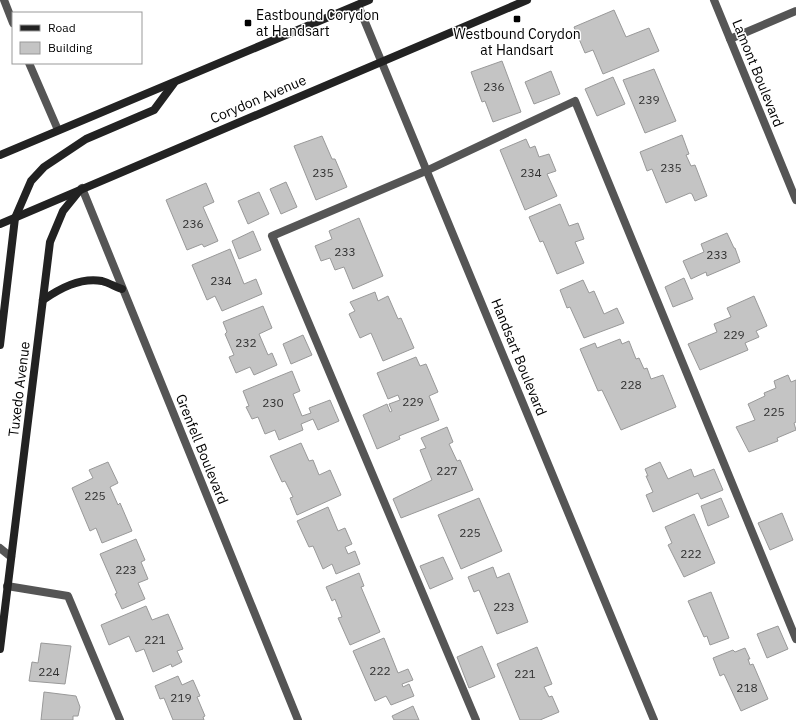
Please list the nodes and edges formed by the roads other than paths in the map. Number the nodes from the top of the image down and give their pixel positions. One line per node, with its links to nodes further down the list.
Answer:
1 (4, 0): 7 (street)
2 (369, 0): 5 (main road)
3 (527, 0): 9 (main road, Corydon Avenue)
4 (714, 0): 8 (street, Lamont Boulevard)
5 (358, 5): 9 (street, Handsart Boulevard); 11 (main road)
6 (796, 11): 8 (street)
7 (12, 20)
8 (730, 39): 16 (street, Lamont Boulevard)
9 (383, 60): 14 (street, Handsart Boulevard); 15 (main road, Corydon Avenue)
10 (29, 64): 12 (street)
11 (174, 83): 12 (main road); 17 (main road, Tuxedo Avenue)
12 (58, 130): 13 (main road)
13 (0, 155)
14 (428, 170): 27 (street); 31 (street); 32 (street, Handsart Boulevard)
15 (82, 188): 17 (main road, Corydon Avenue); 19 (street, Grenfell Boulevard); 20 (main road, Tuxedo Avenue)
16 (796, 200)
17 (15, 218): 18 (main road, Corydon Avenue); 22 (main road, Tuxedo Avenue)
18 (0, 224)
19 (122, 289): 20 (main road); 30 (street, Grenfell Boulevard)
20 (43, 300): 25 (main road, Tuxedo Avenue)
21 (0, 307): 22 (main road)
22 (4, 315): 23 (main road, Tuxedo Avenue)
23 (0, 345)
24 (0, 548): 25 (street)
25 (11, 557): 26 (main road, Tuxedo Avenue)
26 (7, 586): 28 (main road, Tuxedo Avenue); 29 (street)
27 (796, 639)
28 (0, 650)
29 (120, 720)
30 (298, 720)
31 (476, 720)
32 (654, 720)

